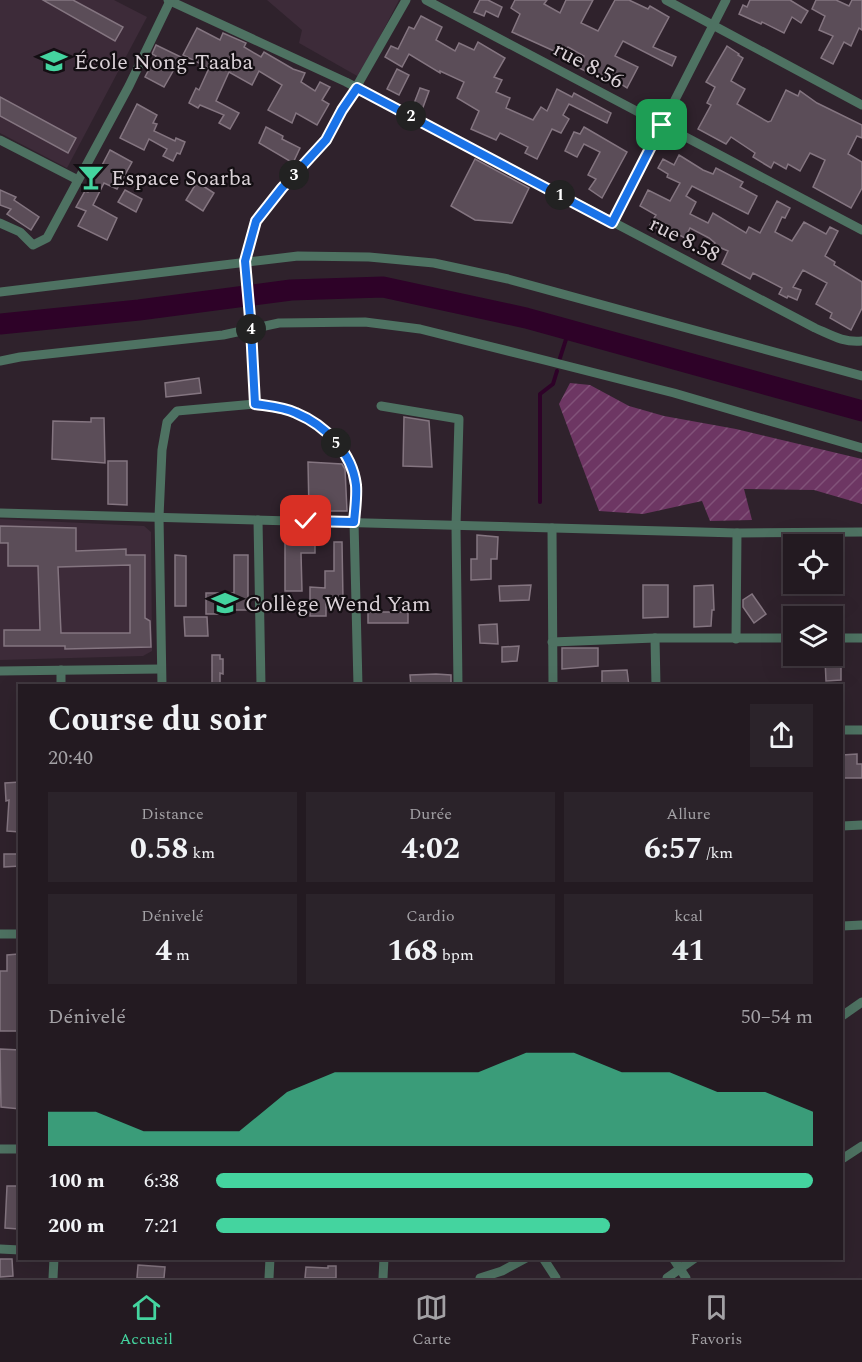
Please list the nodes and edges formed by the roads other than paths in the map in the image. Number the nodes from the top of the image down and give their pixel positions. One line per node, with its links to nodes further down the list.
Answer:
1 (406, 0): 7 (street)
2 (426, 0): 9 (street, rue 8.56)
3 (666, 0): 6 (street)
4 (726, 0): 6 (street)
5 (169, 1): 7 (street, rue 8.58); 11 (street)
6 (713, 25): 8 (street); 9 (street)
7 (357, 88): 13 (street, rue 8.58); 15 (street)
8 (862, 105)
9 (662, 125): 13 (street); 14 (street, rue 8.56)
10 (0, 140): 11 (street)
11 (78, 180): 12 (street)
12 (0, 223)
13 (612, 223): 18 (street, rue 8.58)
14 (862, 230)
15 (245, 261): 16 (street); 17 (street); 20 (street)
16 (0, 292)
17 (251, 329): 19 (street); 21 (street); 23 (street)
18 (862, 341)
19 (0, 361)
20 (862, 376)
21 (255, 404): 25 (street); 27 (street)
22 (381, 406): 28 (street)
23 (862, 448)
24 (0, 513): 25 (street)
25 (159, 517): 26 (street); 38 (street)
26 (258, 520): 27 (street); 43 (street)
27 (354, 522): 28 (street); 44 (street)
28 (456, 526): 29 (street); 45 (street)
29 (552, 528): 31 (street); 37 (street)
30 (862, 532): 31 (street)
31 (736, 533): 36 (street)
32 (655, 638): 36 (street); 37 (street); 47 (street)
33 (783, 638): 36 (street)
34 (843, 638): 35 (street)
35 (862, 638)
36 (736, 639)
37 (552, 642): 46 (street)
38 (162, 669): 40 (street); 42 (street)
39 (0, 670): 40 (street)
40 (61, 670): 41 (street)
41 (61, 684)
42 (162, 684)
43 (261, 684)
44 (358, 684)
45 (458, 684)
46 (553, 684)
47 (656, 684)
48 (843, 730): 49 (street)
49 (862, 730)
50 (862, 825): 51 (street)
51 (843, 826)
52 (862, 925): 53 (street)
53 (843, 926)
54 (0, 934): 55 (street)
55 (18, 934)
56 (862, 1002): 57 (street)
57 (843, 1015)
58 (862, 1146): 61 (street)
59 (0, 1149): 60 (street)
60 (18, 1149)
61 (843, 1158)
62 (0, 1249): 63 (street)
63 (18, 1250)
64 (54, 1260): 72 (street)
65 (270, 1260): 73 (street)
66 (384, 1260): 74 (street)
67 (522, 1260): 75 (street)
68 (544, 1260): 76 (street)
69 (674, 1260): 71 (street)
70 (692, 1260): 71 (street)
71 (680, 1269): 77 (street); 78 (street)
72 (53, 1278)
73 (269, 1278)
74 (383, 1278)
75 (480, 1278)
76 (556, 1278)
77 (667, 1278)
78 (686, 1278)

